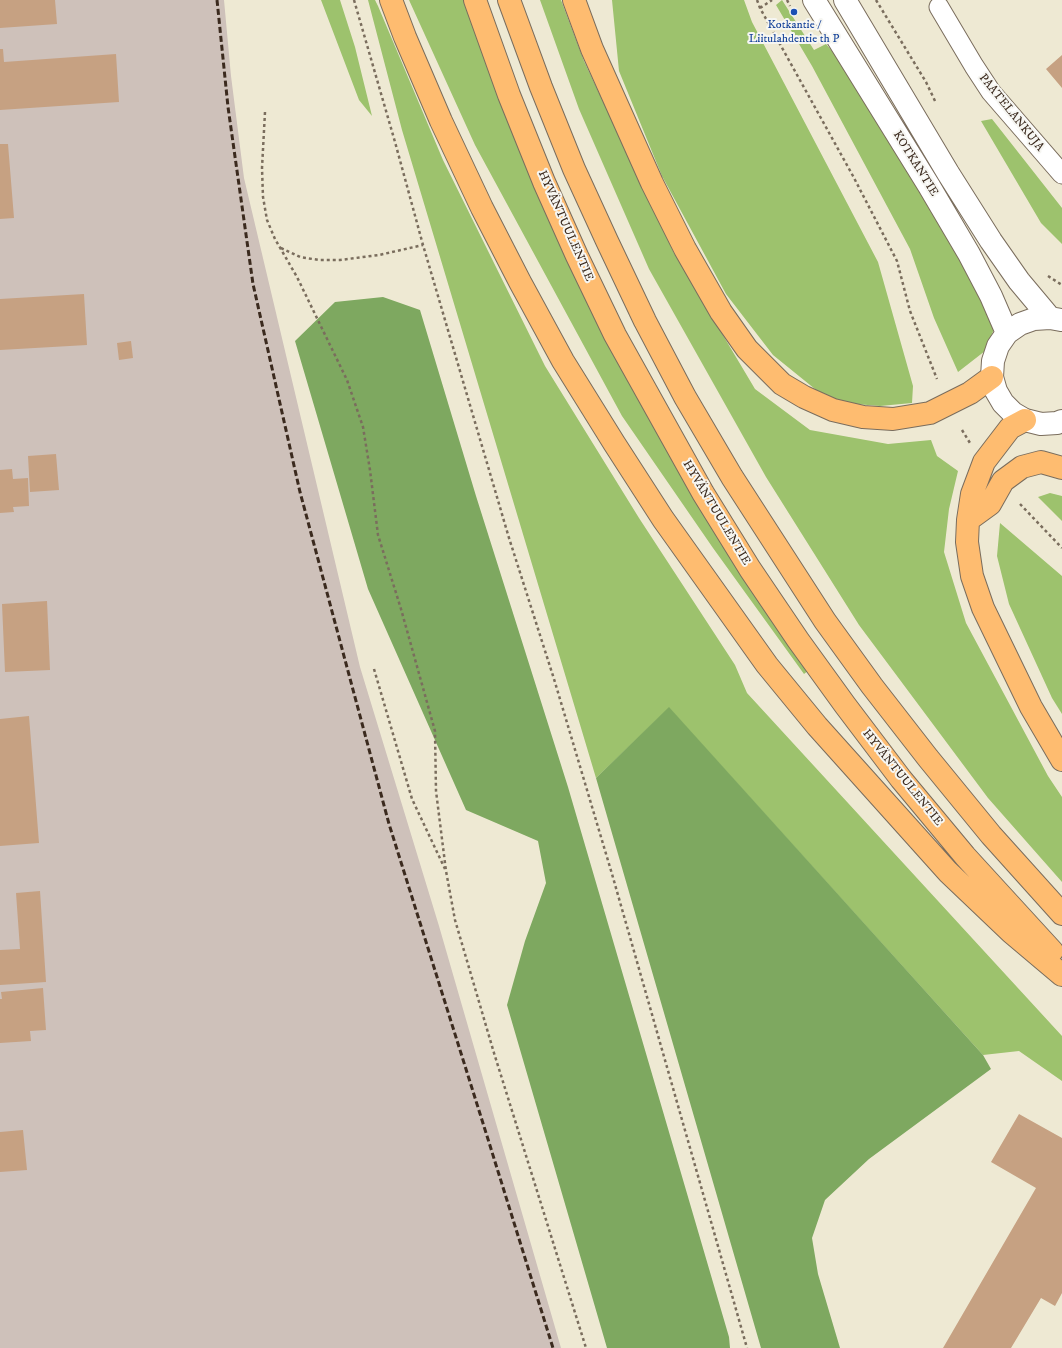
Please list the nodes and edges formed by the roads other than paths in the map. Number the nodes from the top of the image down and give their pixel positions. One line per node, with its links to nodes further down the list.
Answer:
1 (391, 0): 19 (highway)
2 (475, 0): 18 (highway, HYVÄNTUULENTIE)
3 (510, 0): 17 (highway)
4 (574, 0): 11 (highway)
5 (814, 0): 10 (street, KOTKANTIE)
6 (846, 0): 9 (street, KOTKANTIE)
7 (939, 8): 8 (street, PAATELANKUJA)
8 (1062, 174)
9 (1056, 319): 10 (street)
10 (1007, 333): 11 (street)
11 (992, 377): 12 (street)
12 (1025, 420): 13 (street); 15 (highway)
13 (1060, 423)
14 (1062, 468): 15 (highway)
15 (968, 520): 16 (highway)
16 (1062, 760)
17 (1062, 914)
18 (1062, 962)
19 (1062, 975)

